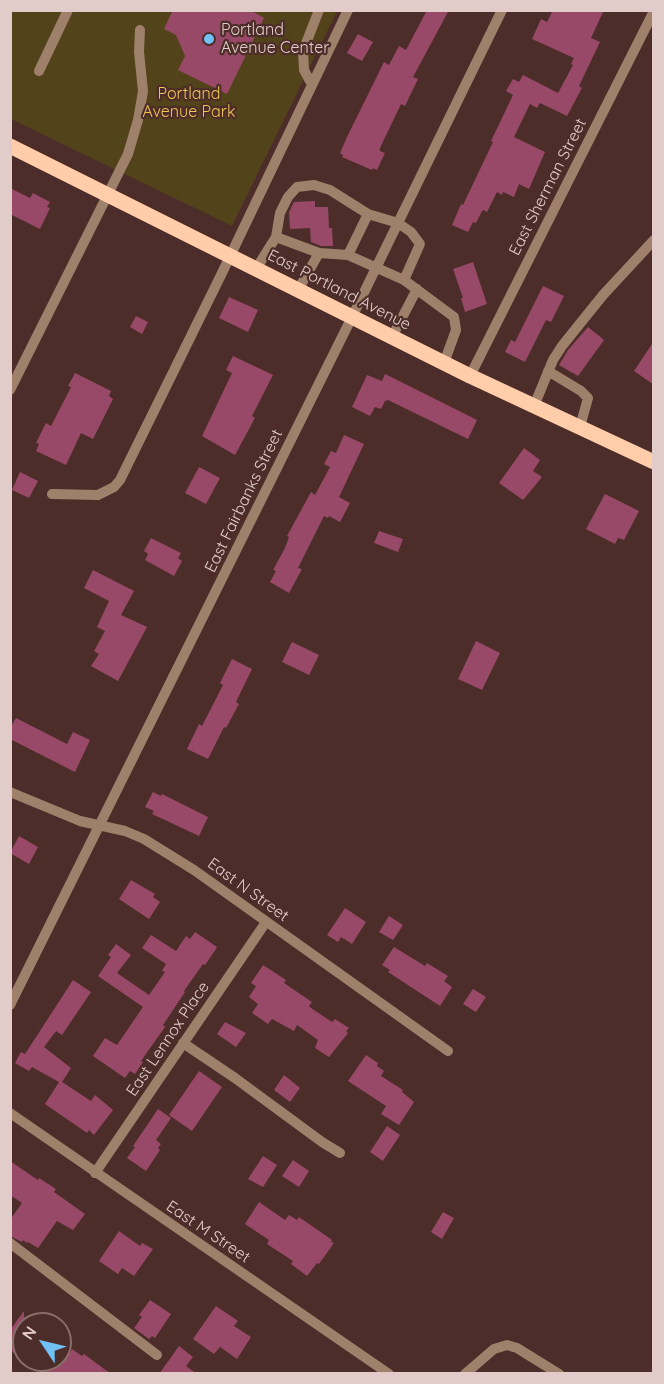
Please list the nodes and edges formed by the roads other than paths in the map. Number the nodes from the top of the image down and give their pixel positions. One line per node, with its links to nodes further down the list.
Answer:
1 (69, 10): 7 (street)
2 (319, 10): 8 (street)
3 (348, 10): 8 (street)
4 (502, 10): 12 (street, East Fairbanks Street)
5 (654, 11): 27 (street, East Sherman Street)
6 (140, 30): 10 (street)
7 (39, 71)
8 (311, 83): 16 (street)
9 (10, 146): 10 (main road, East Portland Avenue)
10 (109, 195): 16 (main road, East Portland Avenue); 28 (street)
11 (368, 214): 12 (street); 13 (street); 17 (street)
12 (398, 223): 18 (street, East Fairbanks Street); 20 (street)
13 (276, 237): 15 (street); 19 (street)
14 (651, 244): 26 (street)
15 (319, 253): 17 (street); 22 (street)
16 (229, 255): 19 (main road, East Portland Avenue); 32 (street)
17 (348, 255): 18 (street)
18 (377, 266): 20 (street); 23 (street, East Fairbanks Street)
19 (256, 269): 22 (main road, East Portland Avenue)
20 (404, 280): 21 (street)
21 (417, 289): 24 (street); 25 (street)
22 (298, 290): 23 (main road, East Portland Avenue)
23 (352, 317): 24 (main road, East Portland Avenue); 34 (street, East Fairbanks Street)
24 (392, 337): 25 (main road, East Portland Avenue)
25 (444, 363): 27 (main road, East Portland Avenue)
26 (548, 371): 29 (street); 30 (street)
27 (470, 376): 29 (main road, East Portland Avenue)
28 (10, 390)
29 (534, 406): 30 (main road, East Portland Avenue)
30 (580, 427): 31 (main road, East Portland Avenue)
31 (654, 462)
32 (52, 494)
33 (10, 792): 34 (street, East N Street)
34 (99, 825): 35 (street, East N Street); 36 (street, East Fairbanks Street)
35 (266, 922): 37 (street, East Lennox Place); 38 (street, East N Street)
36 (10, 1005)
37 (183, 1043): 40 (street); 41 (street, East Lennox Place)
38 (448, 1051)
39 (10, 1113): 41 (street, East M Street)
40 (340, 1153)
41 (95, 1173): 44 (street, East M Street)
42 (10, 1243): 43 (street)
43 (157, 1355)
44 (389, 1374)
45 (465, 1374): 46 (street)
46 (560, 1374)

